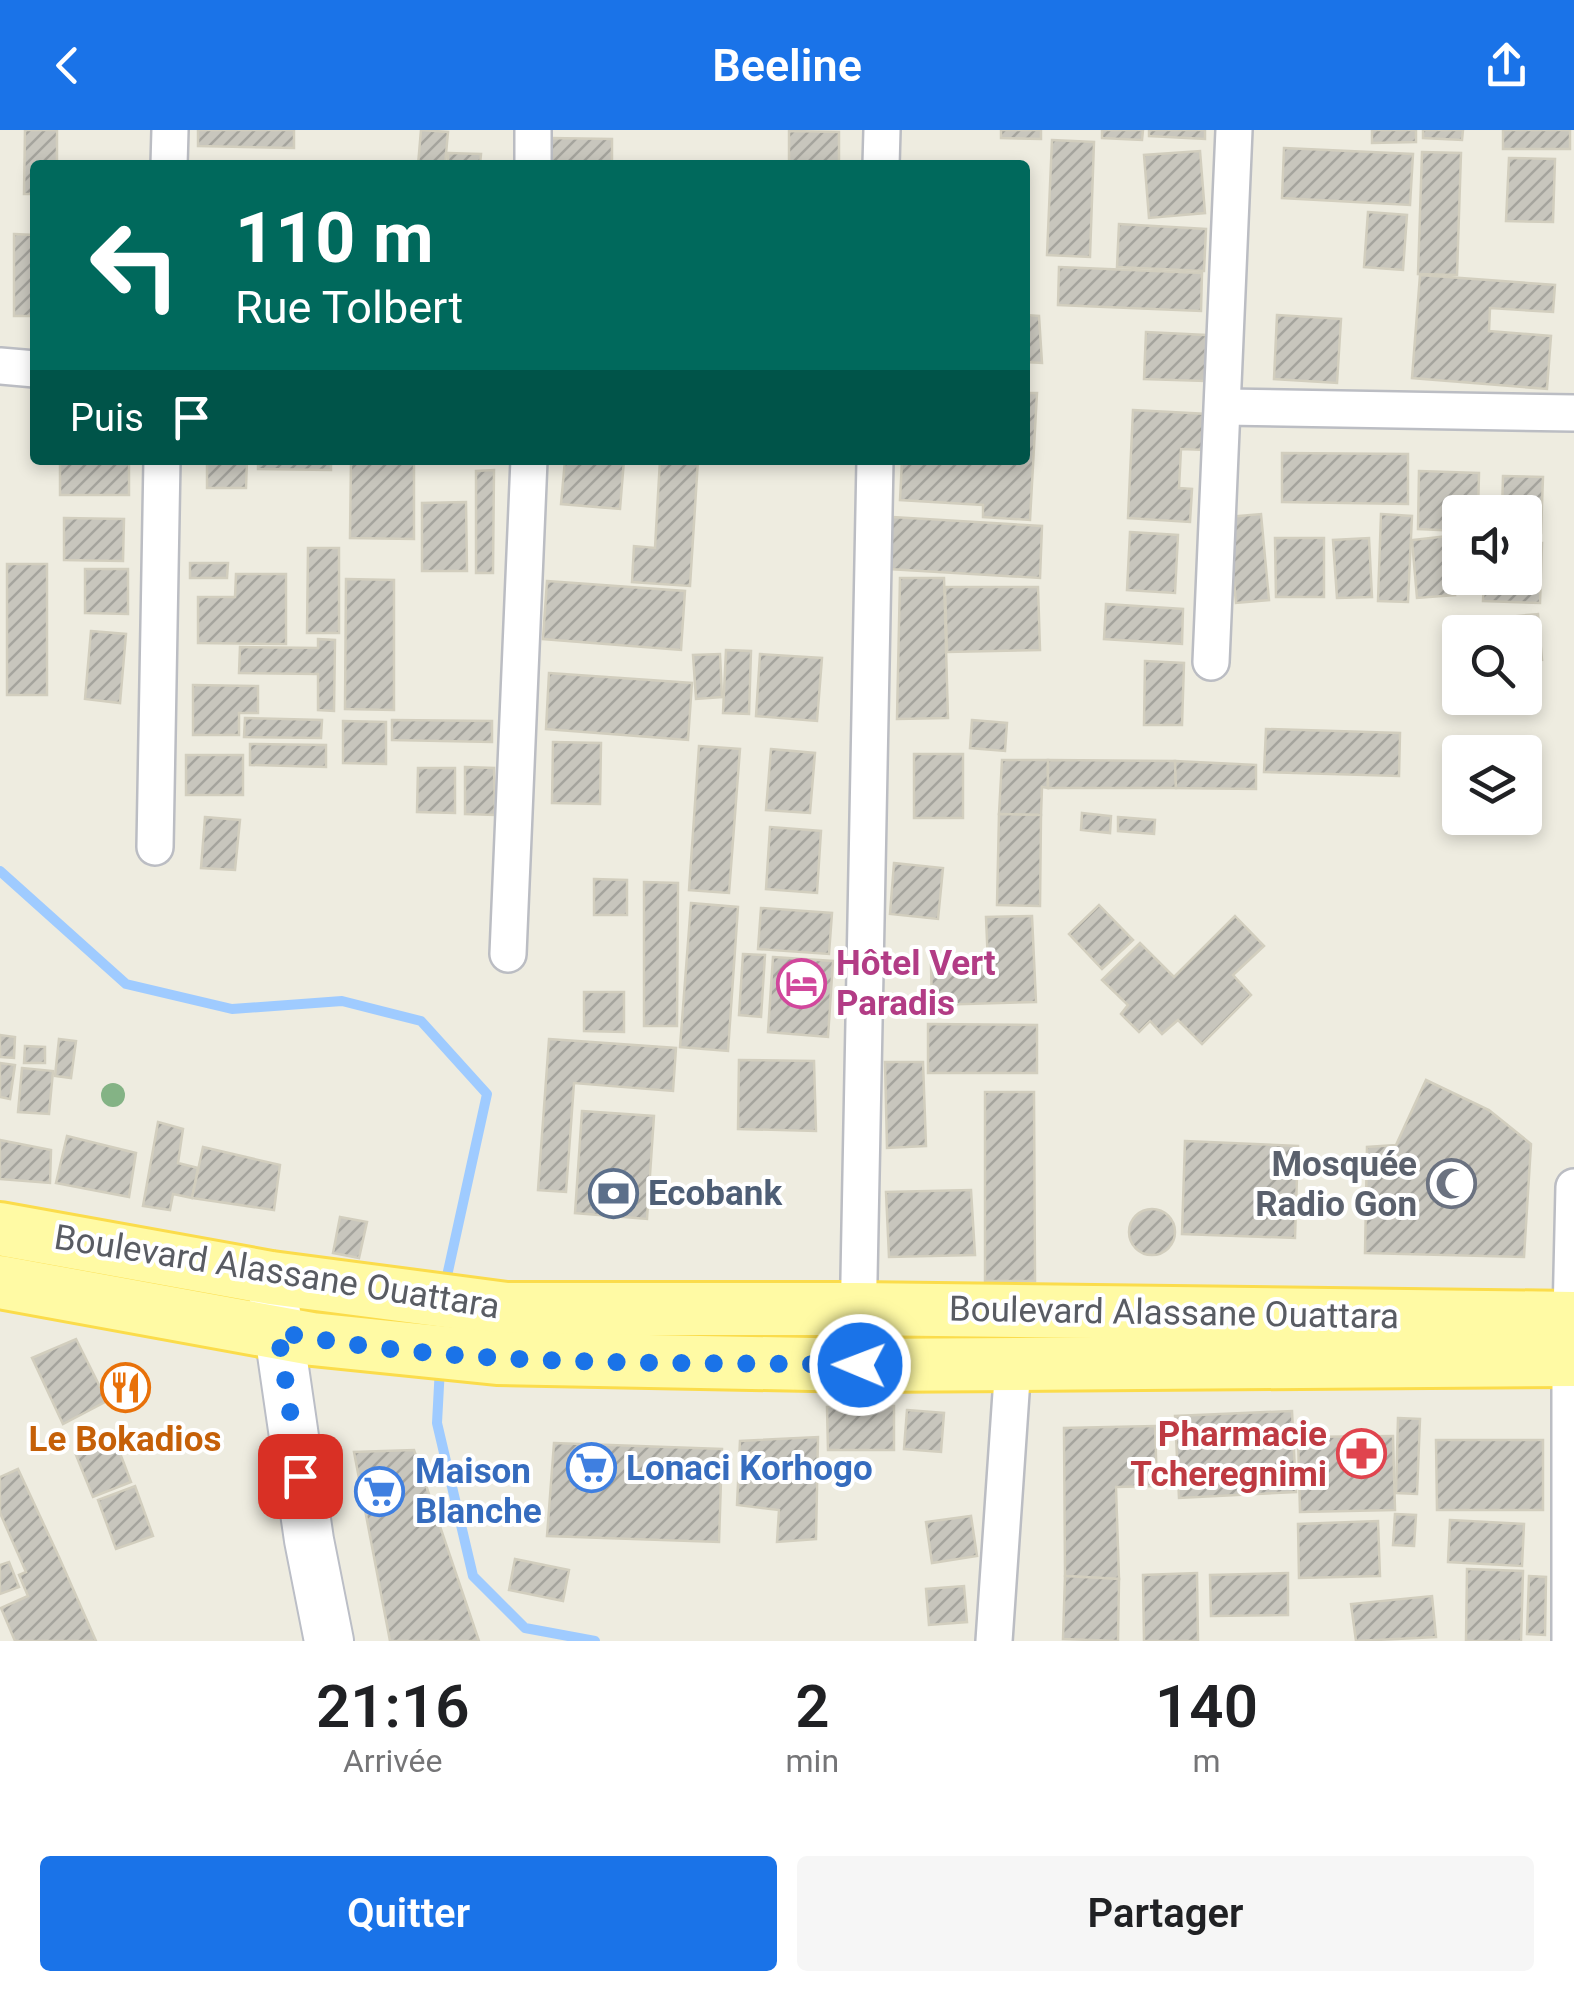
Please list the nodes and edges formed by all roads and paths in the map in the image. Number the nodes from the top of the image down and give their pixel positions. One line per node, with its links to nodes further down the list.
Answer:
1 (170, 130): 5 (street)
2 (533, 130): 6 (street)
3 (882, 130): 7 (street)
4 (1234, 130): 10 (street)
5 (169, 160)
6 (533, 160)
7 (881, 160)
8 (0, 366): 9 (street)
9 (30, 369)
10 (1224, 407): 11 (street); 15 (street)
11 (1574, 412)
12 (162, 465): 16 (street)
13 (529, 465): 17 (street)
14 (875, 465): 22 (street)
15 (1211, 662)
16 (155, 847)
17 (508, 954)
18 (1574, 1187): 25 (street)
19 (0, 1228): 20 (main road, Boulevard Alassane Ouattara)
20 (288, 1281): 23 (main road, Boulevard Alassane Ouattara); 24 (street)
21 (0, 1282): 24 (main road, Boulevard Alassane Ouattara)
22 (857, 1309): 23 (main road, Boulevard Alassane Ouattara); 25 (main road, Boulevard Alassane Ouattara); 27 (street)
23 (502, 1333): 24 (main road, Boulevard Alassane Ouattara); 27 (main road, Boulevard Alassane Ouattara)
24 (314, 1338): 28 (street); 29 (street)
25 (1572, 1339): 26 (main road, Boulevard Alassane Ouattara); 31 (street)
26 (1013, 1364): 27 (main road, Boulevard Alassane Ouattara); 30 (street)
27 (860, 1365)
28 (329, 1641)
29 (356, 1641)
30 (994, 1641)
31 (1570, 1641)

